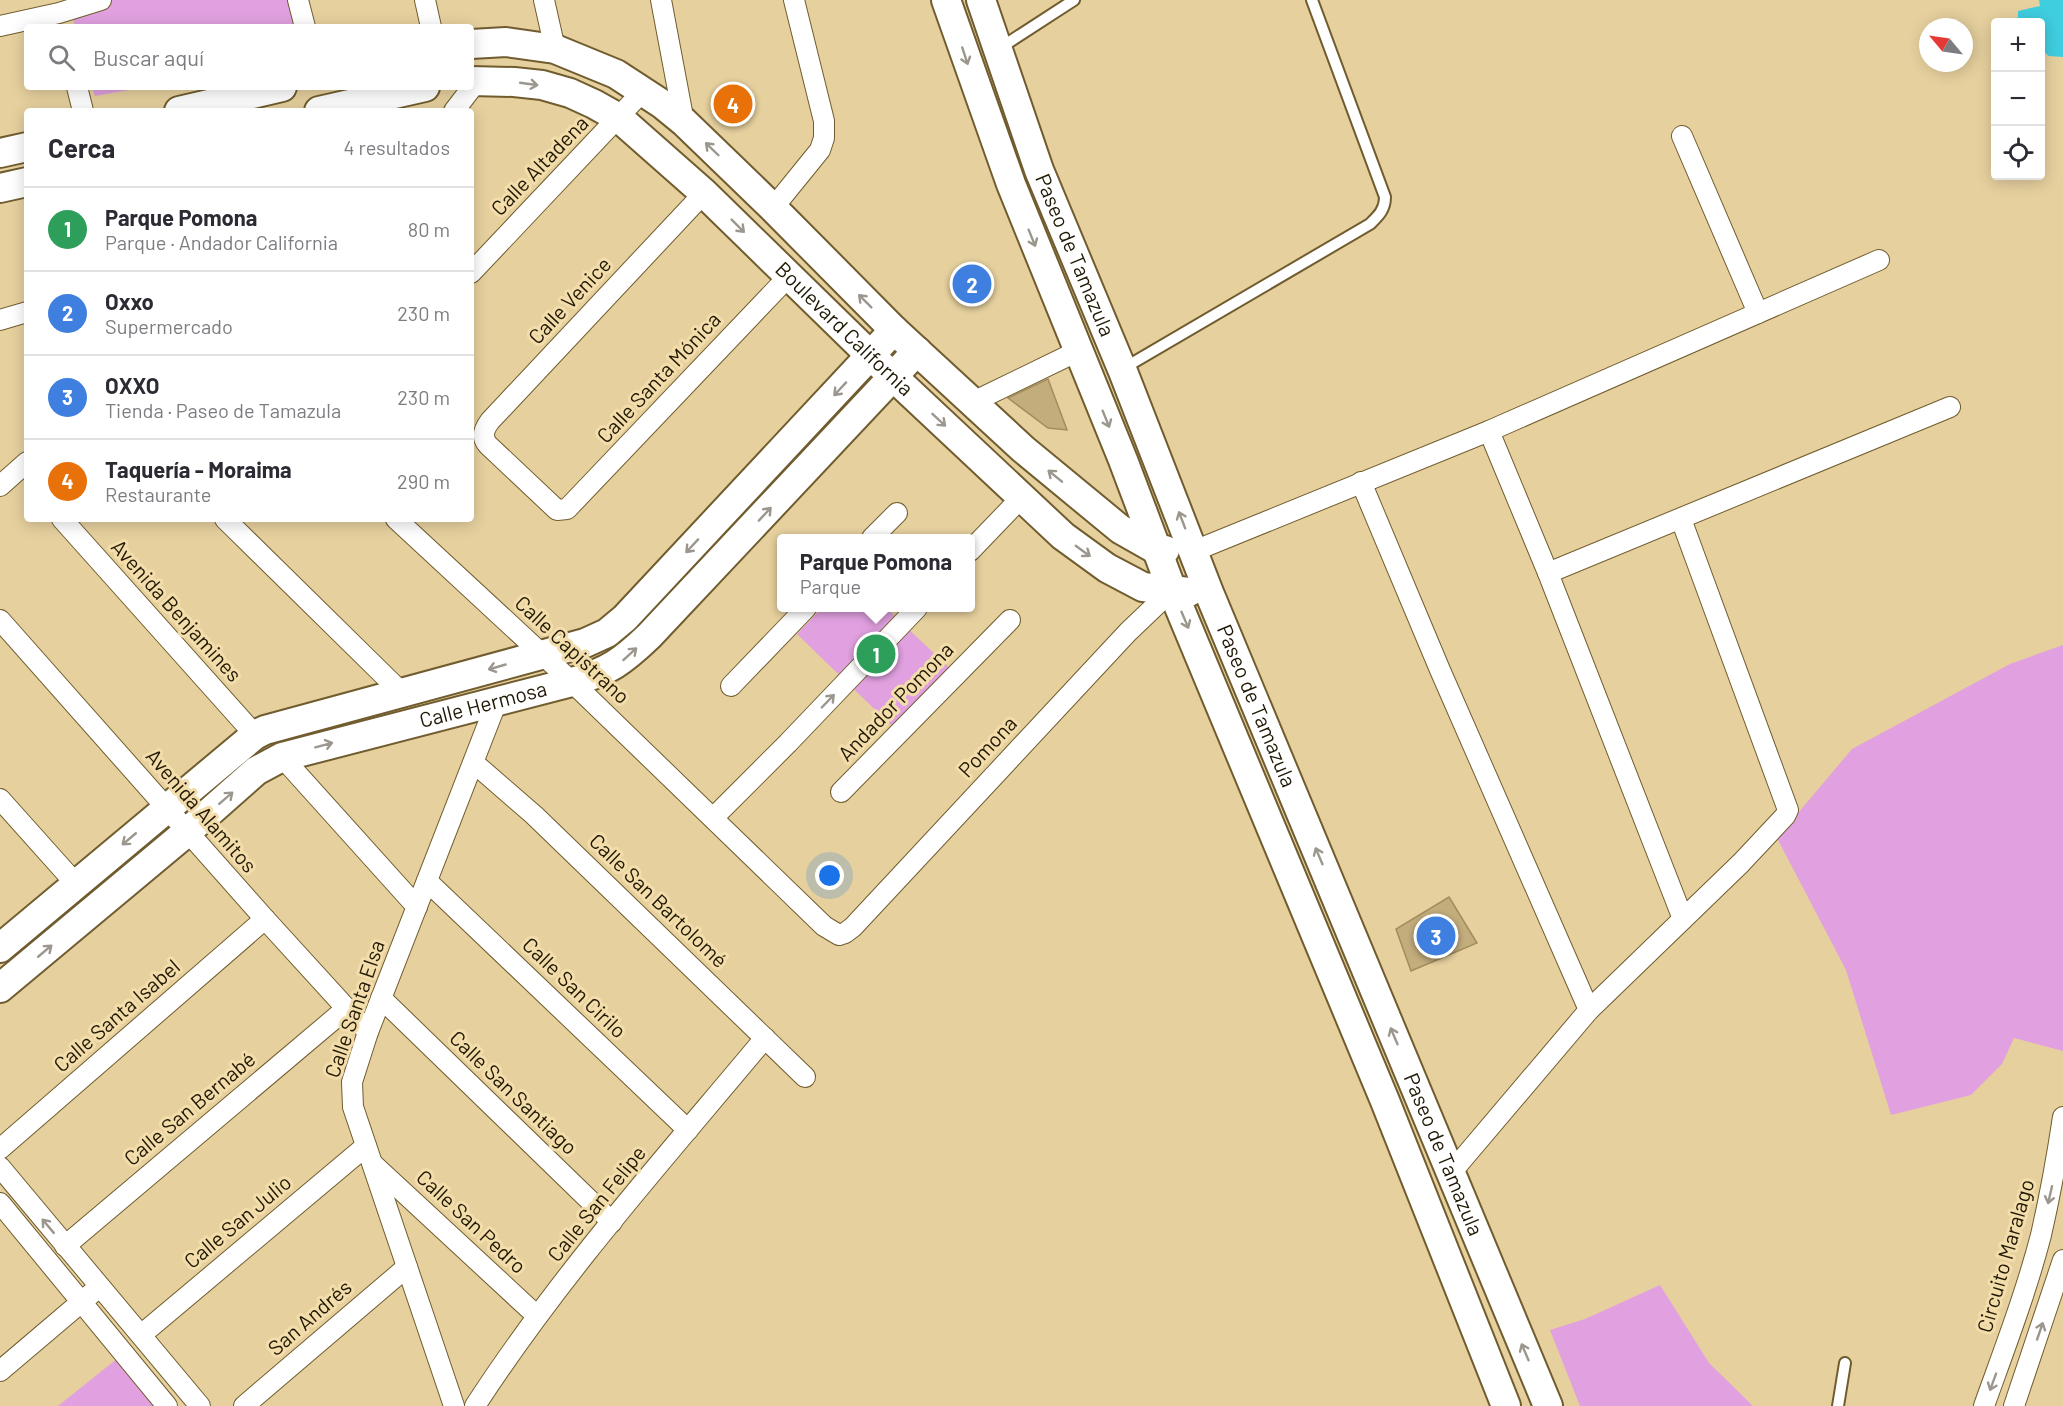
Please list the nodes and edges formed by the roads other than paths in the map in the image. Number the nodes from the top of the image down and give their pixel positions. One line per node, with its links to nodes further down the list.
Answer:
1 (101, 0): 11 (street)
2 (298, 0): 12 (street)
3 (425, 0): 13 (street)
4 (544, 0): 16 (street)
5 (661, 0): 29 (street)
6 (794, 0): 36 (street)
7 (946, 0): 43 (street, Paseo de Tamazula, one-way to 43)
8 (981, 0): 17 (street, Paseo de Tamazula)
9 (1074, 0): 17 (lane)
10 (1312, 0): 45 (lane)
11 (59, 13): 14 (street)
12 (304, 24)
13 (430, 24)
14 (0, 26)
15 (474, 44): 16 (street, Boulevard California)
16 (555, 49): 23 (street, Boulevard California)
17 (997, 50): 45 (street, Paseo de Tamazula)
18 (474, 81): 28 (street, Boulevard California, one-way to 28)
19 (78, 90): 24 (street)
20 (269, 90): 25 (street)
21 (412, 90): 26 (street)
22 (468, 90): 27 (street)
23 (643, 91): 28 (street, Calle Altadena); 29 (street, Boulevard California)
24 (83, 108)
25 (191, 108)
26 (332, 108)
27 (456, 108)
28 (619, 118): 35 (street, Boulevard California); 38 (street, Calle Altadena)
29 (684, 122): 36 (street, Boulevard California, one-way to 29)
30 (1682, 136): 40 (street)
31 (24, 148): 32 (street)
32 (0, 153)
33 (24, 183): 34 (street)
34 (0, 188)
35 (704, 193): 39 (street, Boulevard California, one-way to 39); 54 (street, Calle Venice)
36 (772, 208): 41 (street, Boulevard California, one-way to 36)
37 (1879, 260): 40 (street)
38 (474, 270)
39 (789, 276): 44 (street, Boulevard California); 54 (street, Calle Santa Mónica)
40 (1758, 313): 49 (street)
41 (894, 330): 42 (street, Boulevard California); 44 (street, Calle Hermosa)
42 (917, 351): 46 (street, Calle Hermosa); 47 (street, Boulevard California)
43 (1078, 351): 47 (street); 62 (street, Paseo de Tamazula, one-way to 62)
44 (871, 356): 46 (street, Boulevard California); 71 (street, Calle Hermosa, one-way to 71)
45 (1122, 369): 63 (street, Paseo de Tamazula, one-way to 45)
46 (894, 377): 53 (street, Boulevard California, one-way to 53); 72 (street, Calle Hermosa, one-way to 46)
47 (973, 402): 62 (street, Boulevard California, one-way to 47)
48 (1950, 407): 56 (street)
49 (1488, 431): 51 (street); 64 (street)
50 (24, 471): 52 (street)
51 (1362, 482): 63 (street); 94 (street)
52 (0, 486)
53 (1022, 498): 61 (street); 65 (street, Boulevard California, one-way to 65)
54 (563, 510)
55 (897, 513): 60 (street)
56 (1681, 519): 64 (street); 88 (street)
57 (65, 522): 76 (street, Avenida Benjamines)
58 (228, 522): 74 (street)
59 (399, 522): 71 (street, Calle Capistrano)
60 (876, 534)
61 (975, 546)
62 (1157, 550): 63 (street, Boulevard California); 65 (street, Paseo de Tamazula)
63 (1194, 551): 66 (street, Paseo de Tamazula)
64 (1548, 573): 88 (street)
65 (1172, 590): 66 (street, Boulevard California); 89 (street, Pomona); 99 (street, Paseo de Tamazula, one-way to 99)
66 (1210, 595): 98 (street, Paseo de Tamazula, one-way to 66)
67 (802, 612): 73 (street)
68 (913, 612): 82 (street, one-way to 68)
69 (0, 620): 81 (street, Avenida Alamitos)
70 (1010, 620): 79 (street, Andador Pomona)
71 (542, 654): 72 (street, Calle Capistrano); 74 (street, Calle Hermosa, one-way to 74)
72 (572, 682): 75 (street, Calle Hermosa); 82 (street, Calle Capistrano)
73 (731, 686)
74 (402, 693): 76 (street, Calle Hermosa)
75 (497, 701): 77 (street, Calle Hermosa, one-way to 75); 78 (street, Calle Santa Elsa)
76 (255, 735): 81 (street, Calle Hermosa)
77 (282, 757): 83 (street, Calle Hermosa, one-way to 77); 86 (street)
78 (474, 763): 84 (street, Calle Santa Elsa); 96 (street, Calle San Bartolomé)
79 (841, 792)
80 (0, 799): 85 (street)
81 (166, 808): 83 (street, Avenida Alamitos); 85 (street, Calle Hermosa, one-way to 85)
82 (714, 817): 89 (street, Calle Capistrano)
83 (187, 832): 87 (street, Avenida Alamitos); 91 (street, Calle Hermosa, one-way to 83)
84 (427, 881): 86 (street, Calle Santa Elsa); 101 (street, Calle San Cirilo)
85 (76, 884): 90 (street, Calle Hermosa)
86 (417, 907): 92 (street, Calle Santa Elsa)
87 (265, 919): 93 (street, Avenida Alamitos); 103 (street, Calle Santa Isabel)
88 (1683, 919): 94 (street)
89 (838, 935)
90 (0, 948)
91 (0, 988)
92 (381, 998): 95 (street, Calle Santa Elsa); 108 (street, Calle San Santiago)
93 (347, 1008): 95 (street, Avenida Alamitos); 109 (street, Calle San Bernabé)
94 (1589, 1010): 106 (street)
95 (368, 1032): 104 (street, Calle Santa Elsa)
96 (765, 1038): 97 (street, Calle San Bartolomé); 101 (street, Calle San Felipe)
97 (805, 1077)
98 (1415, 1087): 99 (street); 106 (street, Paseo de Tamazula)
99 (1385, 1101): 123 (street, Paseo de Tamazula)
100 (2063, 1117): 102 (street, Circuito Maralago)
101 (688, 1130): 108 (street, Calle San Felipe)
102 (2061, 1138): 126 (street, Circuito Maralago, one-way to 126)
103 (0, 1149)
104 (369, 1155): 111 (street, Calle Santa Elsa); 114 (street, Calle San Pedro); 115 (street, Calle San Julio)
105 (0, 1167): 109 (street, one-way to 105)
106 (1450, 1174): 124 (street, Paseo de Tamazula, one-way to 106)
107 (0, 1203): 113 (street)
108 (612, 1222): 114 (street, Calle San Felipe)
109 (65, 1246): 112 (street)
110 (2063, 1260): 127 (street, one-way to 110)
111 (407, 1267): 120 (street, San Andrés); 121 (street, Calle Santa Elsa)
112 (100, 1286): 113 (street); 115 (street)
113 (82, 1301): 117 (street); 118 (street)
114 (537, 1316): 122 (street, Calle San Felipe)
115 (141, 1335): 119 (street)
116 (1845, 1363): 125 (lane)
117 (0, 1371)
118 (168, 1406)
119 (200, 1406)
120 (244, 1406)
121 (454, 1406)
122 (475, 1406)
123 (1506, 1406)
124 (1548, 1406)
125 (1838, 1406)
126 (1984, 1406)
127 (2014, 1406)

